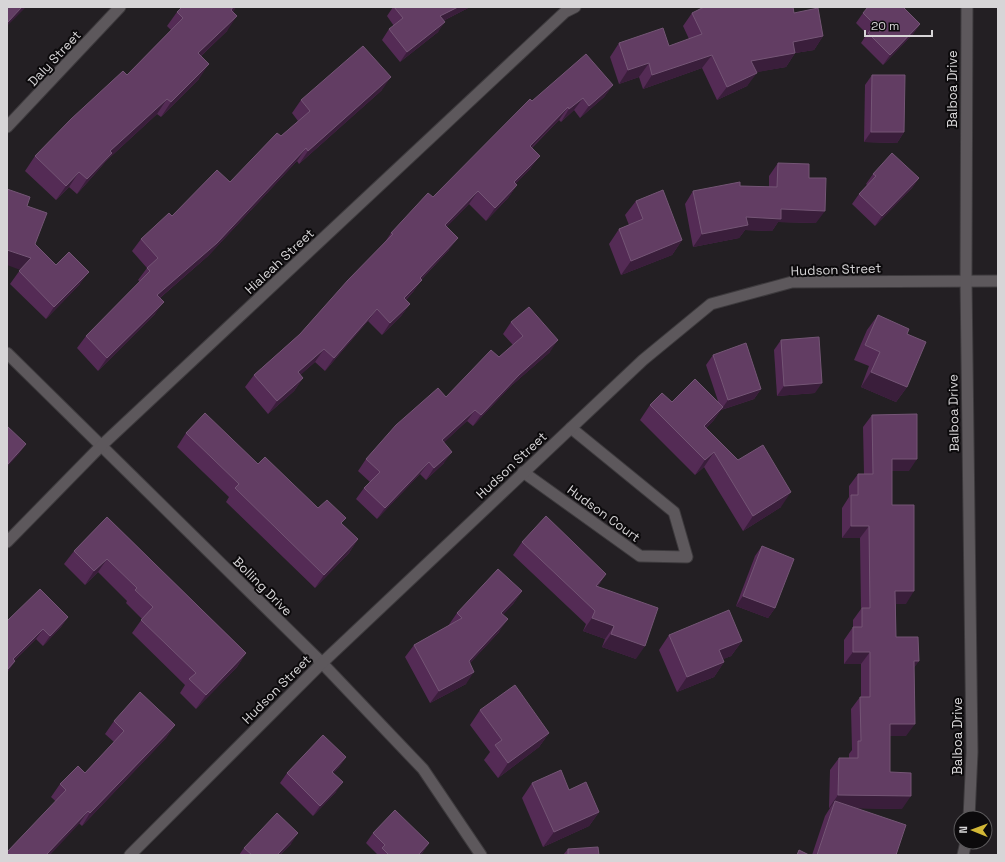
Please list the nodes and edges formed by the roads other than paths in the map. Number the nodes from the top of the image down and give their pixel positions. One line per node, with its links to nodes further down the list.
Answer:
1 (120, 7): 4 (street, Daly Street)
2 (575, 7): 9 (street, Hialeah Street)
3 (967, 7): 5 (street, Balboa Drive)
4 (7, 127)
5 (966, 280): 6 (street, Hudson Street); 8 (street, Hudson Street); 13 (street, Balboa Drive)
6 (998, 281)
7 (7, 353): 9 (street, Bolling Drive)
8 (571, 428): 10 (street, Hudson Street); 10 (street, Hudson Court)
9 (101, 446): 11 (street, Hialeah Street); 12 (street, Bolling Drive)
10 (523, 472): 12 (street, Hudson Street)
11 (7, 542)
12 (322, 663): 14 (street, Hudson Street); 15 (street, Bolling Drive)
13 (969, 810)
14 (130, 855)
15 (481, 855)

